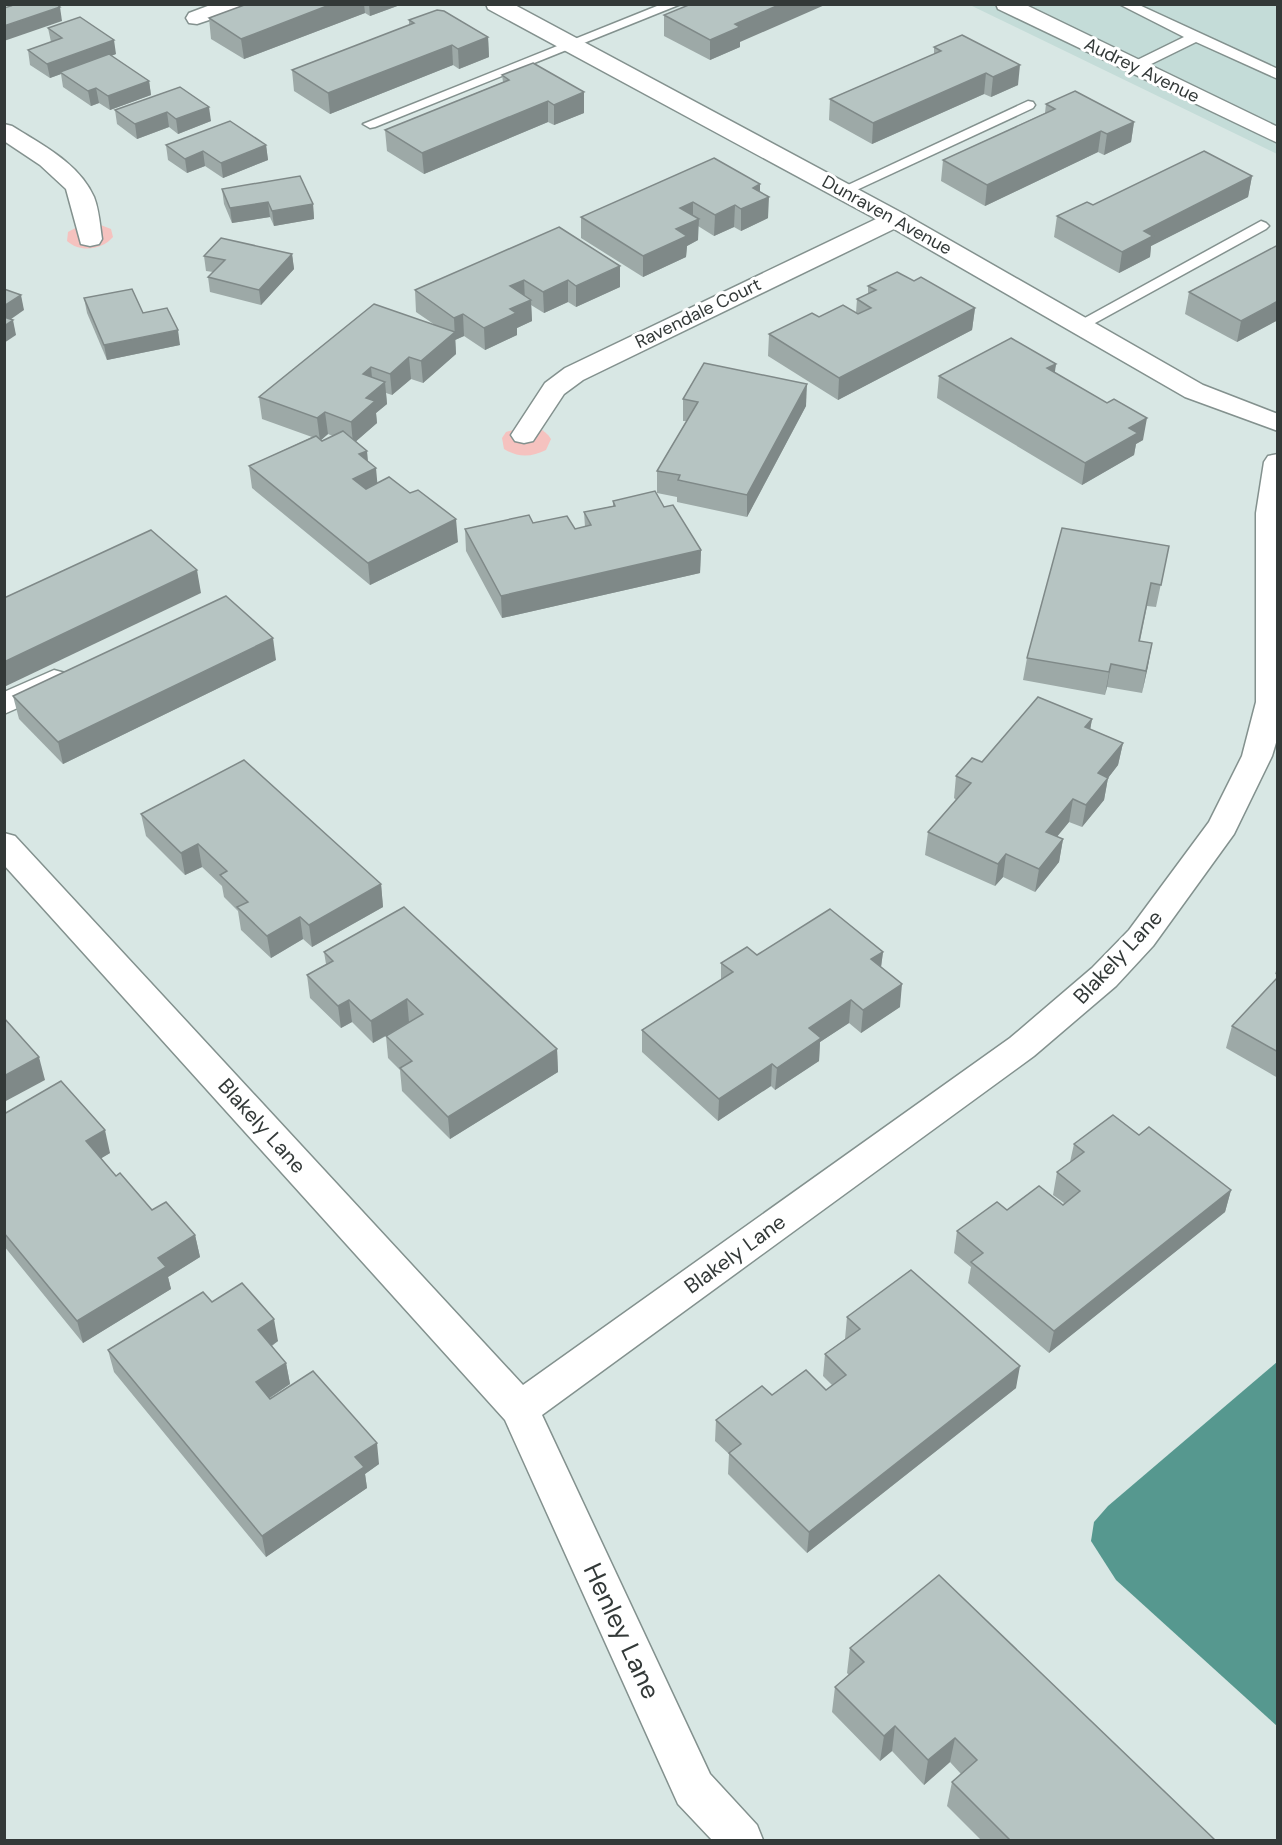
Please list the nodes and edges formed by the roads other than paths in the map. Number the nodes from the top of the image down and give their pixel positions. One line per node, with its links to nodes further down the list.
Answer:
1 (234, 4): 6 (street)
2 (496, 4): 8 (street, Dunraven Avenue)
3 (675, 4): 8 (lane)
4 (1006, 4): 9 (street, Audrey Avenue)
5 (1132, 6): 7 (lane)
6 (197, 18)
7 (1195, 38): 9 (lane); 10 (lane)
8 (571, 46): 12 (lane); 15 (street, Dunraven Avenue)
9 (1134, 67): 14 (street, Audrey Avenue)
10 (1276, 73)
11 (1028, 105): 15 (lane)
12 (370, 124)
13 (4, 131): 18 (street)
14 (1278, 136)
15 (843, 191): 16 (street, Dunraven Avenue)
16 (895, 219): 19 (street, Dunraven Avenue); 21 (street, Ravendale Court)
17 (1261, 226): 19 (lane)
18 (90, 239)
19 (1080, 325): 20 (street, Dunraven Avenue)
20 (1278, 423)
21 (524, 435)
22 (1278, 462): 26 (street, Blakely Lane)
23 (78, 669): 24 (street)
24 (4, 704)
25 (4, 844): 26 (street, Blakely Lane)
26 (520, 1409): 27 (street, Henley Lane)
27 (741, 1840)

